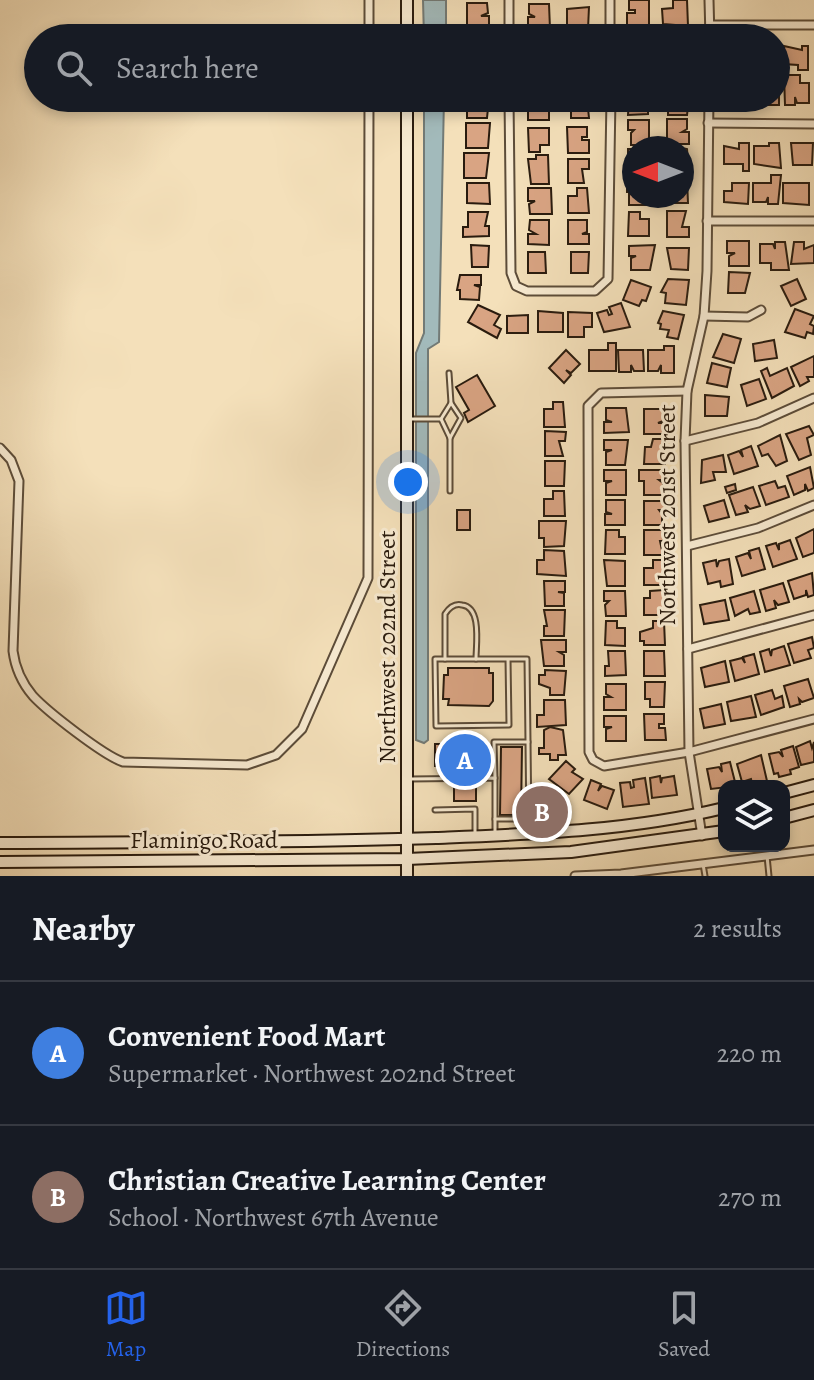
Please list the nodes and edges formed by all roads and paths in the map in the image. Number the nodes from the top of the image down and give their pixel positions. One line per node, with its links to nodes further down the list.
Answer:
1 (369, 0): 6 (street)
2 (407, 0): 7 (main road)
3 (509, 0): 8 (street)
4 (610, 0): 9 (street)
5 (709, 0): 10 (street)
6 (369, 24)
7 (407, 24)
8 (509, 24)
9 (610, 24)
10 (710, 24)
11 (790, 25): 12 (street)
12 (814, 25)
13 (369, 112): 32 (street)
14 (407, 112): 28 (main road, Northwest 202nd Street)
15 (509, 112): 16 (street)
16 (611, 112)
17 (708, 112): 18 (street, Northwest 201st Street)
18 (708, 123): 19 (street); 20 (street, Northwest 201st Street)
19 (814, 124)
20 (707, 221): 21 (street); 23 (street, Northwest 201st Street)
21 (814, 221)
22 (761, 310): 23 (street)
23 (704, 316): 25 (street, Northwest 201st Street)
24 (449, 373): 27 (lane)
25 (687, 391): 31 (street, Northwest 201st Street); 43 (street)
26 (814, 398): 31 (street)
27 (451, 403): 29 (lane); 30 (lane)
28 (411, 419): 29 (lane); 45 (main road, Northwest 202nd Street)
29 (441, 419): 30 (lane)
30 (450, 438): 33 (lane)
31 (685, 441): 35 (street, Northwest 201st Street)
32 (0, 448)
33 (450, 491)
34 (814, 505): 35 (street)
35 (687, 546): 37 (street, Northwest 201st Street)
36 (814, 615): 37 (street)
37 (688, 649): 43 (street, Northwest 201st Street)
38 (445, 659): 39 (lane); 39 (lane); 40 (lane)
39 (476, 659): 40 (lane)
40 (508, 659): 42 (lane)
41 (814, 719): 43 (street)
42 (528, 742): 44 (lane); 54 (lane)
43 (689, 752): 51 (street, Northwest 201st Street)
44 (495, 778): 45 (lane); 53 (lane)
45 (407, 779): 60 (main road, Northwest 202nd Street)
46 (814, 785): 47 (main road)
47 (790, 791)
48 (718, 809): 51 (main road, Flamingo Road)
49 (435, 810): 57 (lane)
50 (814, 810): 52 (main road)
51 (698, 814): 56 (main road, Flamingo Road); 59 (street, Northwest 201st Street)
52 (790, 816)
53 (495, 819): 54 (lane); 58 (lane)
54 (528, 819): 56 (lane)
55 (718, 832): 59 (main road, Flamingo Road)
56 (529, 834): 58 (main road, Flamingo Road)
57 (475, 836): 58 (main road, Flamingo Road); 60 (main road, Flamingo Road)
58 (495, 836)
59 (702, 836): 64 (main road, Flamingo Road)
60 (407, 839): 61 (main road, Flamingo Road); 64 (main road, Northwest 202nd Street)
61 (0, 843)
62 (814, 850): 63 (street)
63 (767, 856): 66 (street); 71 (lane)
64 (407, 859): 65 (main road, Flamingo Road); 68 (main road, Northwest 202nd Street)
65 (0, 862)
66 (703, 864): 67 (street); 70 (lane)
67 (621, 875): 69 (street)
68 (407, 876)
69 (575, 876)
70 (705, 876)
71 (769, 876)

